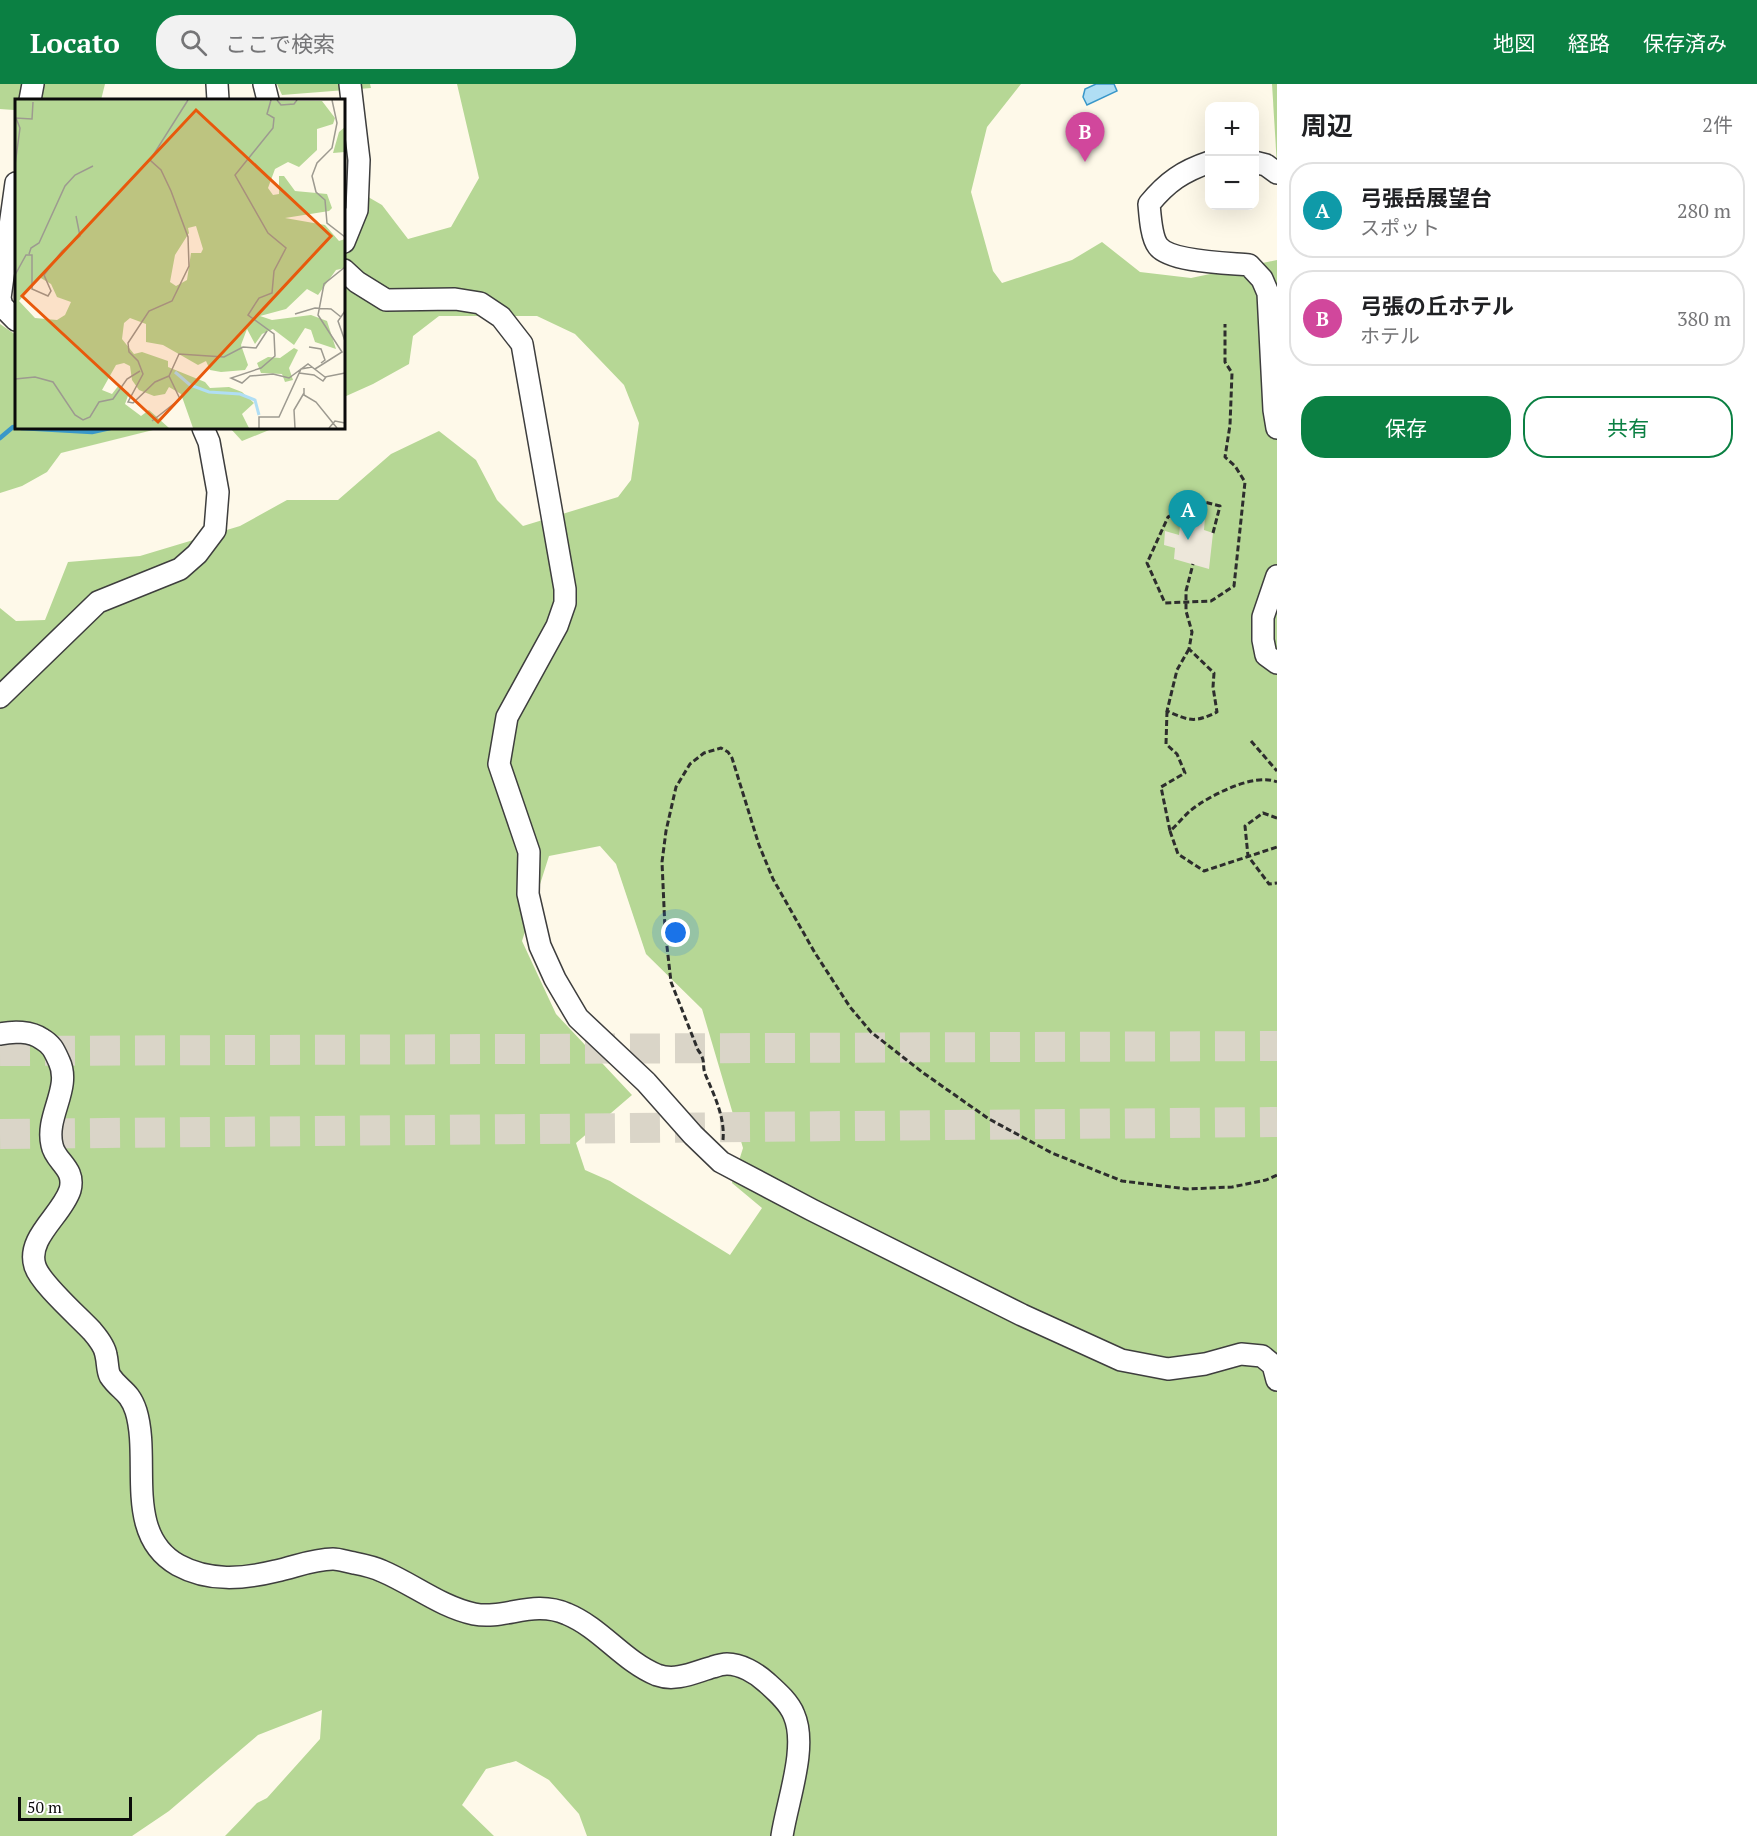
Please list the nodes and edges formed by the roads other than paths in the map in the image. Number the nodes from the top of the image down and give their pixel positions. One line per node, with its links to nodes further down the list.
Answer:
1 (33, 84): 5 (street)
2 (217, 84): 6 (street)
3 (264, 84): 7 (street)
4 (350, 84): 12 (street)
5 (30, 99)
6 (218, 99)
7 (268, 99)
8 (1205, 163): 15 (street)
9 (1259, 163): 10 (street)
10 (1277, 173)
11 (15, 190): 14 (street)
12 (345, 240)
13 (345, 271): 21 (street)
14 (15, 319)
15 (1277, 428)
16 (203, 429): 19 (street)
17 (1277, 576): 18 (street)
18 (1277, 663)
19 (0, 698)
20 (0, 1034): 22 (street)
21 (1277, 1380)
22 (782, 1836)

